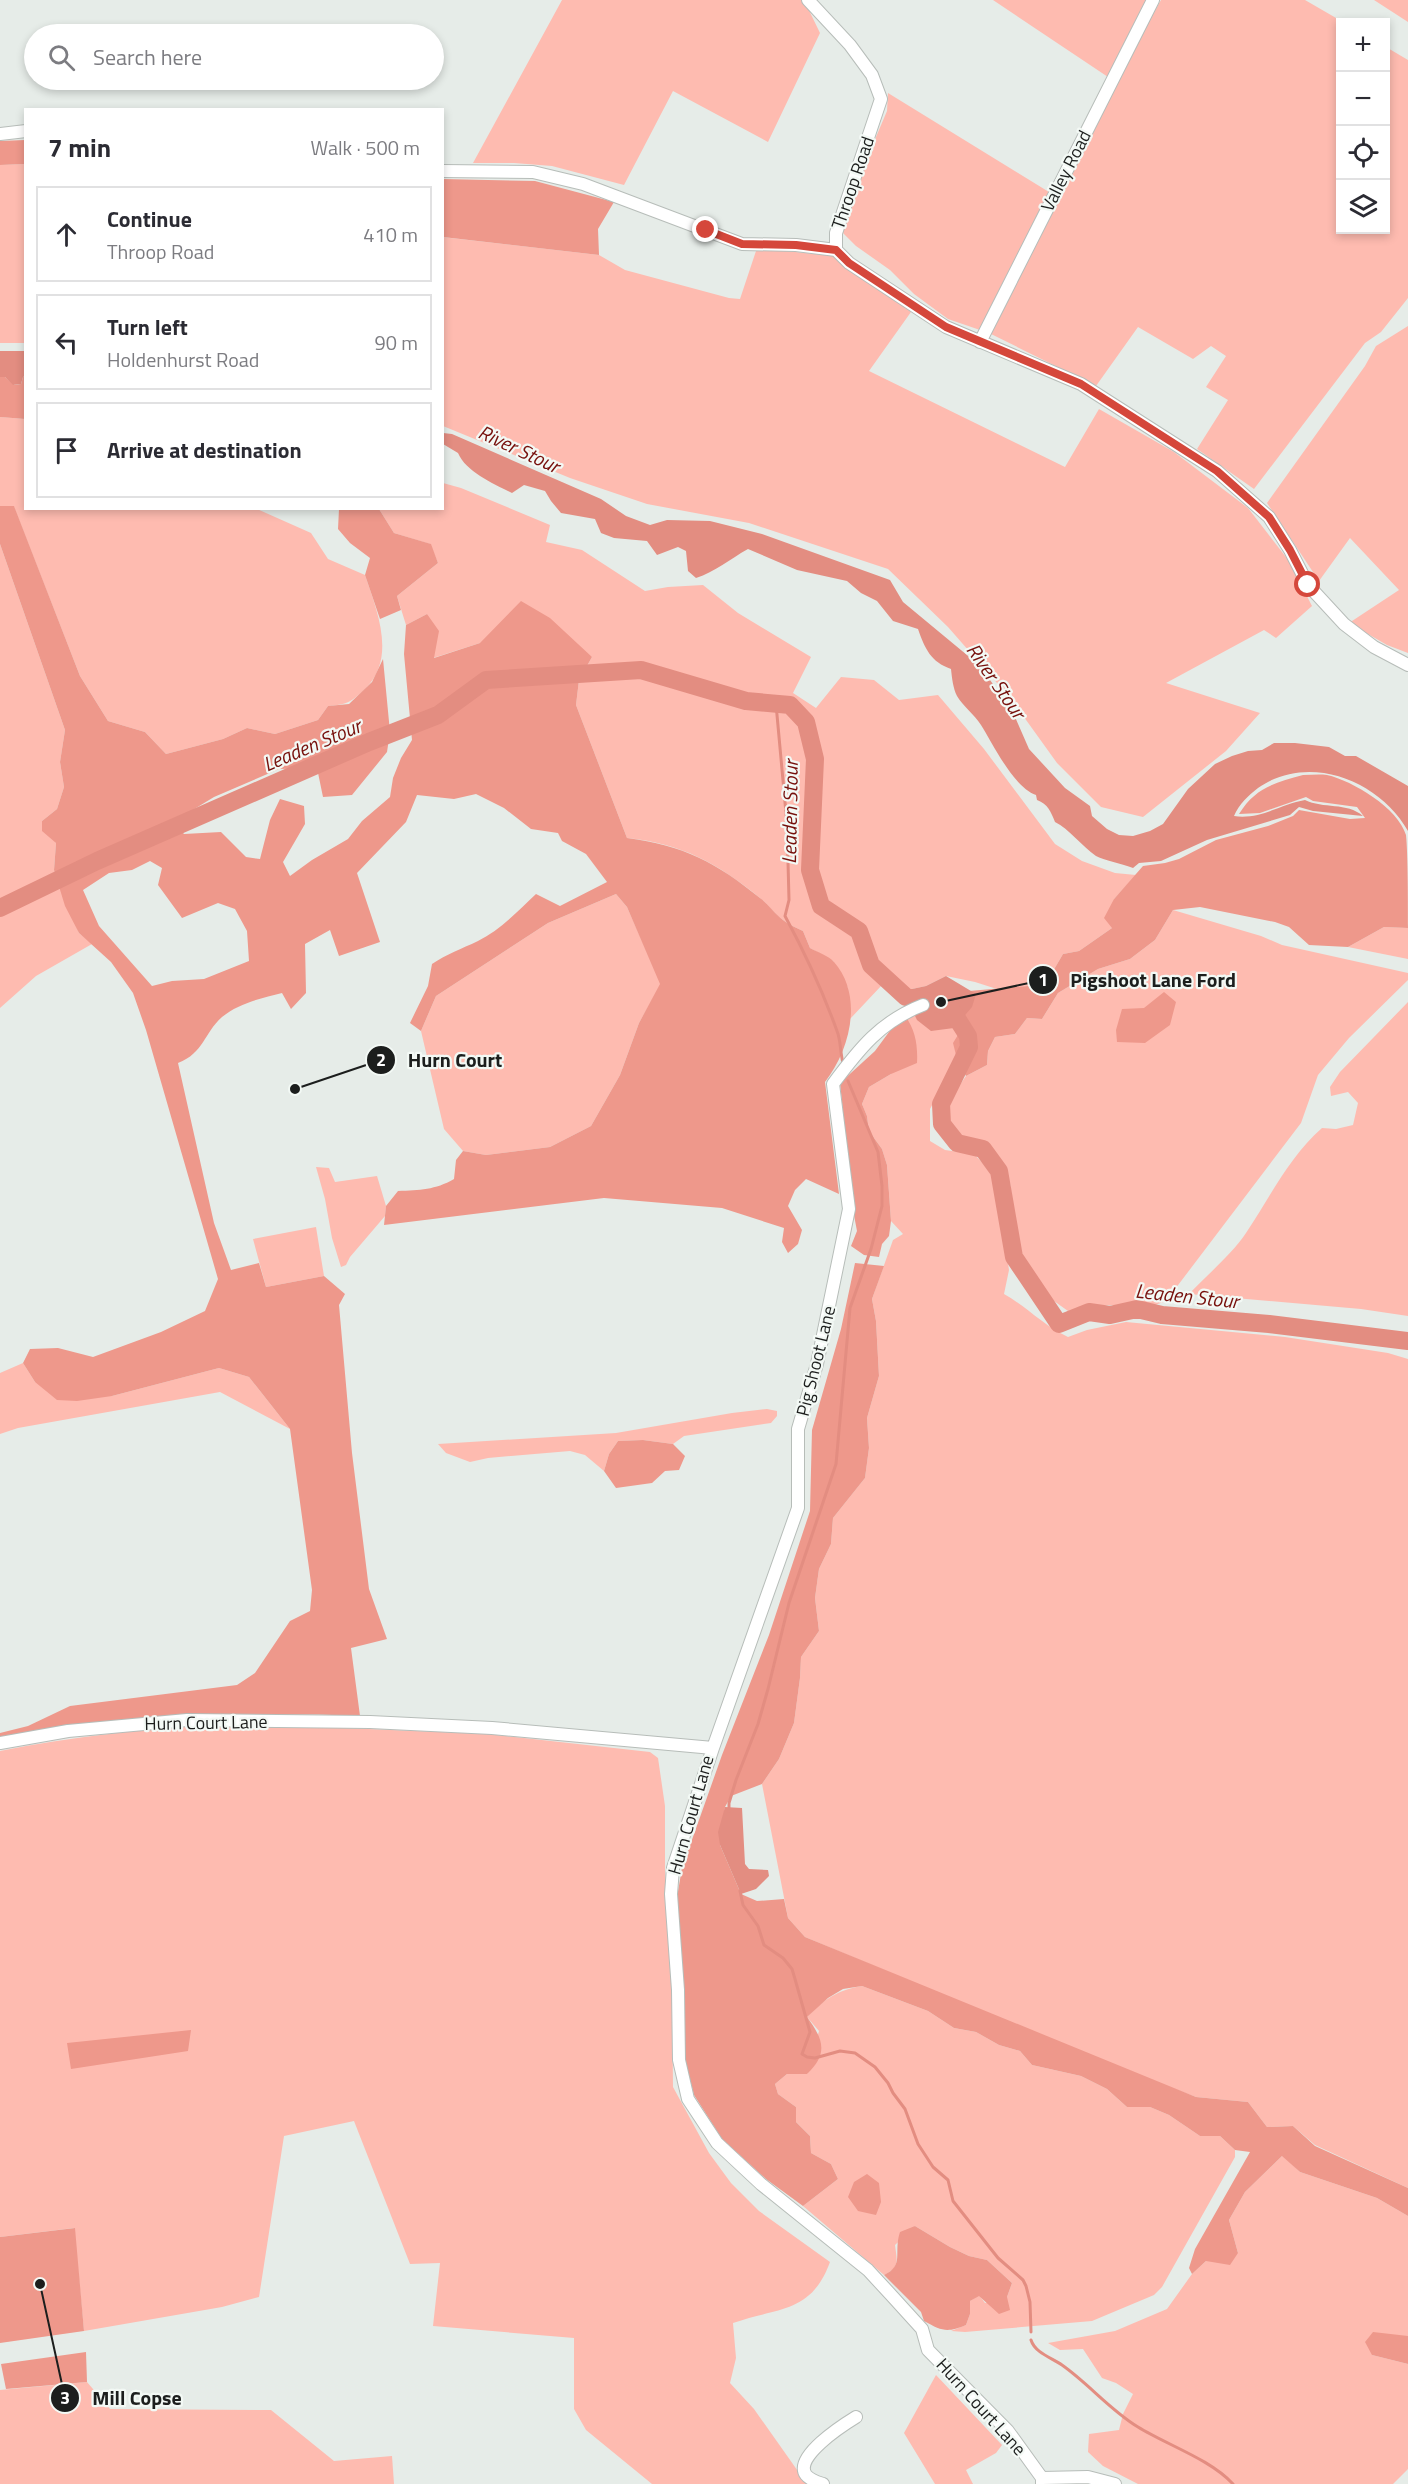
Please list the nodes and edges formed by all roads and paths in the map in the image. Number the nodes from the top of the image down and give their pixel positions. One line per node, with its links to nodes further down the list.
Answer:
1 (808, 0): 6 (street, Throop Road)
2 (1153, 0): 7 (street, Valley Road)
3 (24, 131): 4 (street)
4 (0, 134)
5 (444, 171): 6 (street)
6 (836, 250): 7 (street, Throop Road)
7 (980, 342): 8 (street, Throop Road)
8 (1408, 664)
9 (923, 1005): 11 (street, Pig Shoot Lane)
10 (0, 1743): 11 (street, Hurn Court Lane)
11 (712, 1748): 13 (street, Hurn Court Lane)
12 (856, 2417): 14 (street)
13 (1042, 2481): 15 (street)
14 (823, 2484)
15 (1115, 2484)

